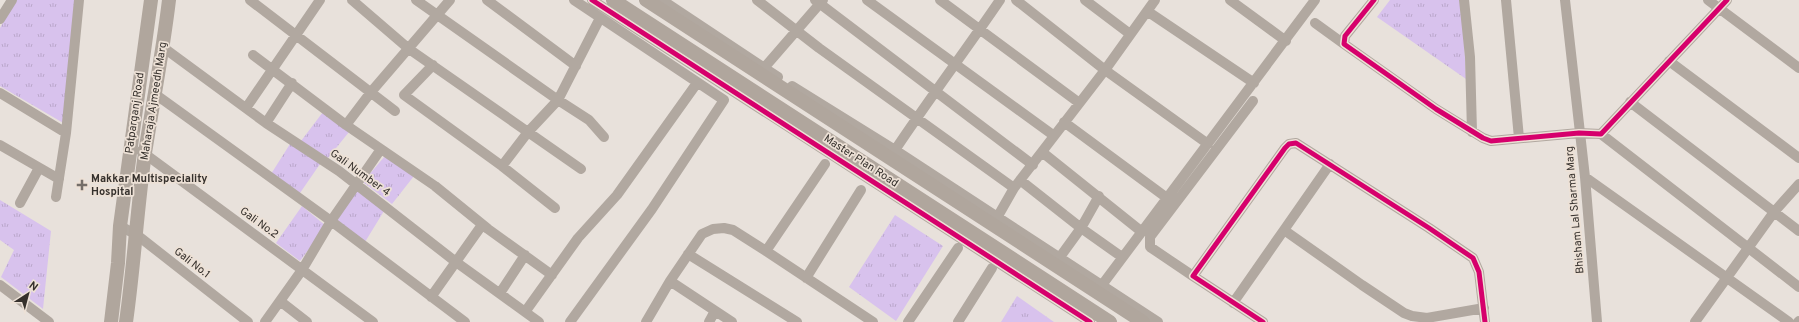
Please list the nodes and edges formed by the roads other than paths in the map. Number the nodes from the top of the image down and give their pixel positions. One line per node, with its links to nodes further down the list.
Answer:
1 (12, 0): 35 (street)
2 (79, 0): 73 (street)
3 (151, 0): 79 (main road, Patparganj Road)
4 (169, 0): 43 (main road, Maharaja Ajmeedh Marg)
5 (250, 0): 40 (street)
6 (320, 0): 40 (street)
7 (352, 0): 44 (street)
8 (416, 0): 33 (street)
9 (450, 0): 33 (street)
10 (487, 0): 49 (street)
11 (574, 0): 34 (street)
12 (592, 0): 157 (street)
13 (613, 0): 158 (main road, Master Plan Road)
14 (646, 0): 109 (main road, Master Plan Road)
15 (662, 0): 51 (street)
16 (757, 0): 38 (street)
17 (867, 0): 47 (street)
18 (940, 0): 37 (street)
19 (1000, 0): 37 (street)
20 (1016, 0): 53 (street)
21 (1085, 0): 39 (street)
22 (1230, 0): 41 (street)
23 (1316, 0): 41 (street)
24 (1374, 0): 42 (street)
25 (1464, 0): 72 (street)
26 (1506, 0): 78 (street)
27 (1565, 0): 74 (street, Bhisham Lal Sharma Marg)
28 (1708, 0): 32 (street)
29 (1727, 0): 32 (street)
30 (819, 1): 38 (street); 57 (street)
31 (1149, 4): 39 (street); 56 (street)
32 (1718, 8): 46 (street); 52 (street)
33 (437, 16): 44 (street); 61 (street)
34 (600, 18): 49 (street); 55 (street)
35 (0, 19)
36 (1316, 23): 42 (street)
37 (980, 29): 47 (street); 63 (street)
38 (797, 31): 51 (street); 67 (street)
39 (1130, 34): 53 (street)
40 (297, 35): 50 (street); 58 (street)
41 (1286, 41): 56 (street)
42 (1344, 44): 72 (street)
43 (164, 48): 60 (main road, Maharaja Ajmeedh Marg); 65 (street, Gali Number 4)
44 (409, 48): 48 (street); 58 (street)
45 (253, 55): 50 (street)
46 (1669, 61): 64 (street); 86 (street)
47 (956, 64): 57 (street); 76 (street)
48 (433, 65): 71 (street); 90 (street)
49 (576, 66): 61 (street)
50 (274, 68): 54 (street); 65 (street)
51 (764, 68): 83 (street)
52 (1799, 68)
53 (1105, 70): 63 (street); 80 (street)
54 (292, 83): 69 (street); 70 (street)
55 (697, 83): 125 (street); 149 (street)
56 (1254, 83): 80 (street)
57 (935, 90): 67 (street); 89 (street)
58 (371, 92): 66 (street); 70 (street)
59 (0, 93): 73 (street)
60 (155, 94): 85 (main road, Maharaja Ajmeedh Marg); 106 (street)
61 (558, 100): 71 (street); 77 (street)
62 (1253, 101): 126 (street)
63 (1078, 102): 68 (street)
64 (1630, 102): 75 (street); 104 (street)
65 (246, 108): 69 (street, Gali Number 4)
66 (395, 111)
67 (916, 118): 83 (street); 96 (street)
68 (1064, 122): 76 (street); 101 (street)
69 (266, 123): 95 (street, Gali Number 4)
70 (346, 124): 82 (street)
71 (528, 132): 90 (street); 92 (street)
72 (1472, 132): 78 (street)
73 (66, 133): 94 (street)
74 (1579, 133): 75 (street); 78 (street); 93 (street, Bhisham Lal Sharma Marg)
75 (1601, 134): 116 (street)
76 (1054, 135): 84 (street)
77 (604, 137)
78 (1519, 138)
79 (131, 144): 85 (street, Gali No.2); 108 (main road, Patparganj Road)
80 (1208, 144): 101 (street)
81 (0, 145): 91 (street)
82 (381, 149): 95 (street); 107 (street)
83 (895, 150): 105 (street)
84 (1042, 152): 89 (street); 99 (street)
85 (145, 154): 114 (main road, Maharaja Ajmeedh Marg); 124 (street, Gali No.2)
86 (1799, 158)
87 (825, 164): 117 (street)
88 (1330, 164): 111 (street); 126 (street); 137 (street)
89 (1033, 165): 96 (street)
90 (502, 166): 103 (street)
91 (39, 168): 94 (street); 102 (street)
92 (581, 169)
93 (1585, 177): 128 (street); 163 (street, Bhisham Lal Sharma Marg)
94 (59, 179): 100 (street)
95 (355, 184): 106 (street); 122 (street, Gali Number 4)
96 (1017, 184): 105 (street); 110 (street)
97 (1799, 184): 104 (street)
98 (861, 190): 127 (street)
99 (1099, 196): 110 (street); 113 (street)
100 (56, 197)
101 (1167, 198): 113 (street)
102 (20, 203)
103 (555, 208)
104 (1774, 212): 112 (street); 116 (street)
105 (998, 216): 109 (street)
106 (331, 220): 124 (street); 134 (street)
107 (482, 225): 119 (street); 122 (street)
108 (120, 226): 114 (street, Gali No.1); 141 (main road, Patparganj Road)
109 (1006, 227): 120 (street); 159 (main road, Master Plan Road)
110 (1081, 228): 120 (street); 121 (street)
111 (1284, 230): 136 (street); 137 (street)
112 (1799, 231)
113 (1142, 232): 121 (street)
114 (137, 236): 142 (main road, Maharaja Ajmeedh Marg); 143 (street, Gali No.1)
115 (958, 248): 155 (street)
116 (1750, 248): 128 (street); 132 (street)
117 (766, 251): 118 (street); 127 (street)
118 (688, 254): 129 (street); 153 (street)
119 (526, 255): 125 (street); 133 (street)
120 (1060, 257): 130 (street)
121 (1122, 257): 130 (street)
122 (456, 262): 133 (street, Gali Number 4); 134 (street)
123 (992, 268): 156 (street)
124 (302, 270): 135 (street); 146 (street, Gali No.2)
125 (552, 275): 139 (street)
126 (1193, 276): 136 (street)
127 (806, 278): 154 (street)
128 (1726, 278): 164 (street); 165 (street)
129 (670, 281): 138 (street); 150 (street)
130 (1102, 284): 160 (street)
131 (0, 285): 140 (street)
132 (1799, 287)
133 (500, 293): 139 (street, Gali Number 4)
134 (431, 297): 147 (street)
135 (280, 301): 144 (street); 145 (street)
136 (1233, 303): 161 (street)
137 (1484, 308): 162 (street)
138 (716, 311): 151 (street); 152 (street)
139 (525, 312): 148 (street, Gali Number 4)
140 (49, 322)
141 (111, 322)
142 (126, 322)
143 (248, 322)
144 (264, 322)
145 (307, 322)
146 (374, 322)
147 (465, 322)
148 (539, 322)
149 (570, 322)
150 (646, 322)
151 (709, 322)
152 (732, 322)
153 (797, 322)
154 (873, 322)
155 (908, 322)
156 (958, 322)
157 (1090, 322)
158 (1110, 322)
159 (1143, 322)
160 (1158, 322)
161 (1263, 322)
162 (1485, 322)
163 (1597, 322)
164 (1695, 322)
165 (1789, 322)

